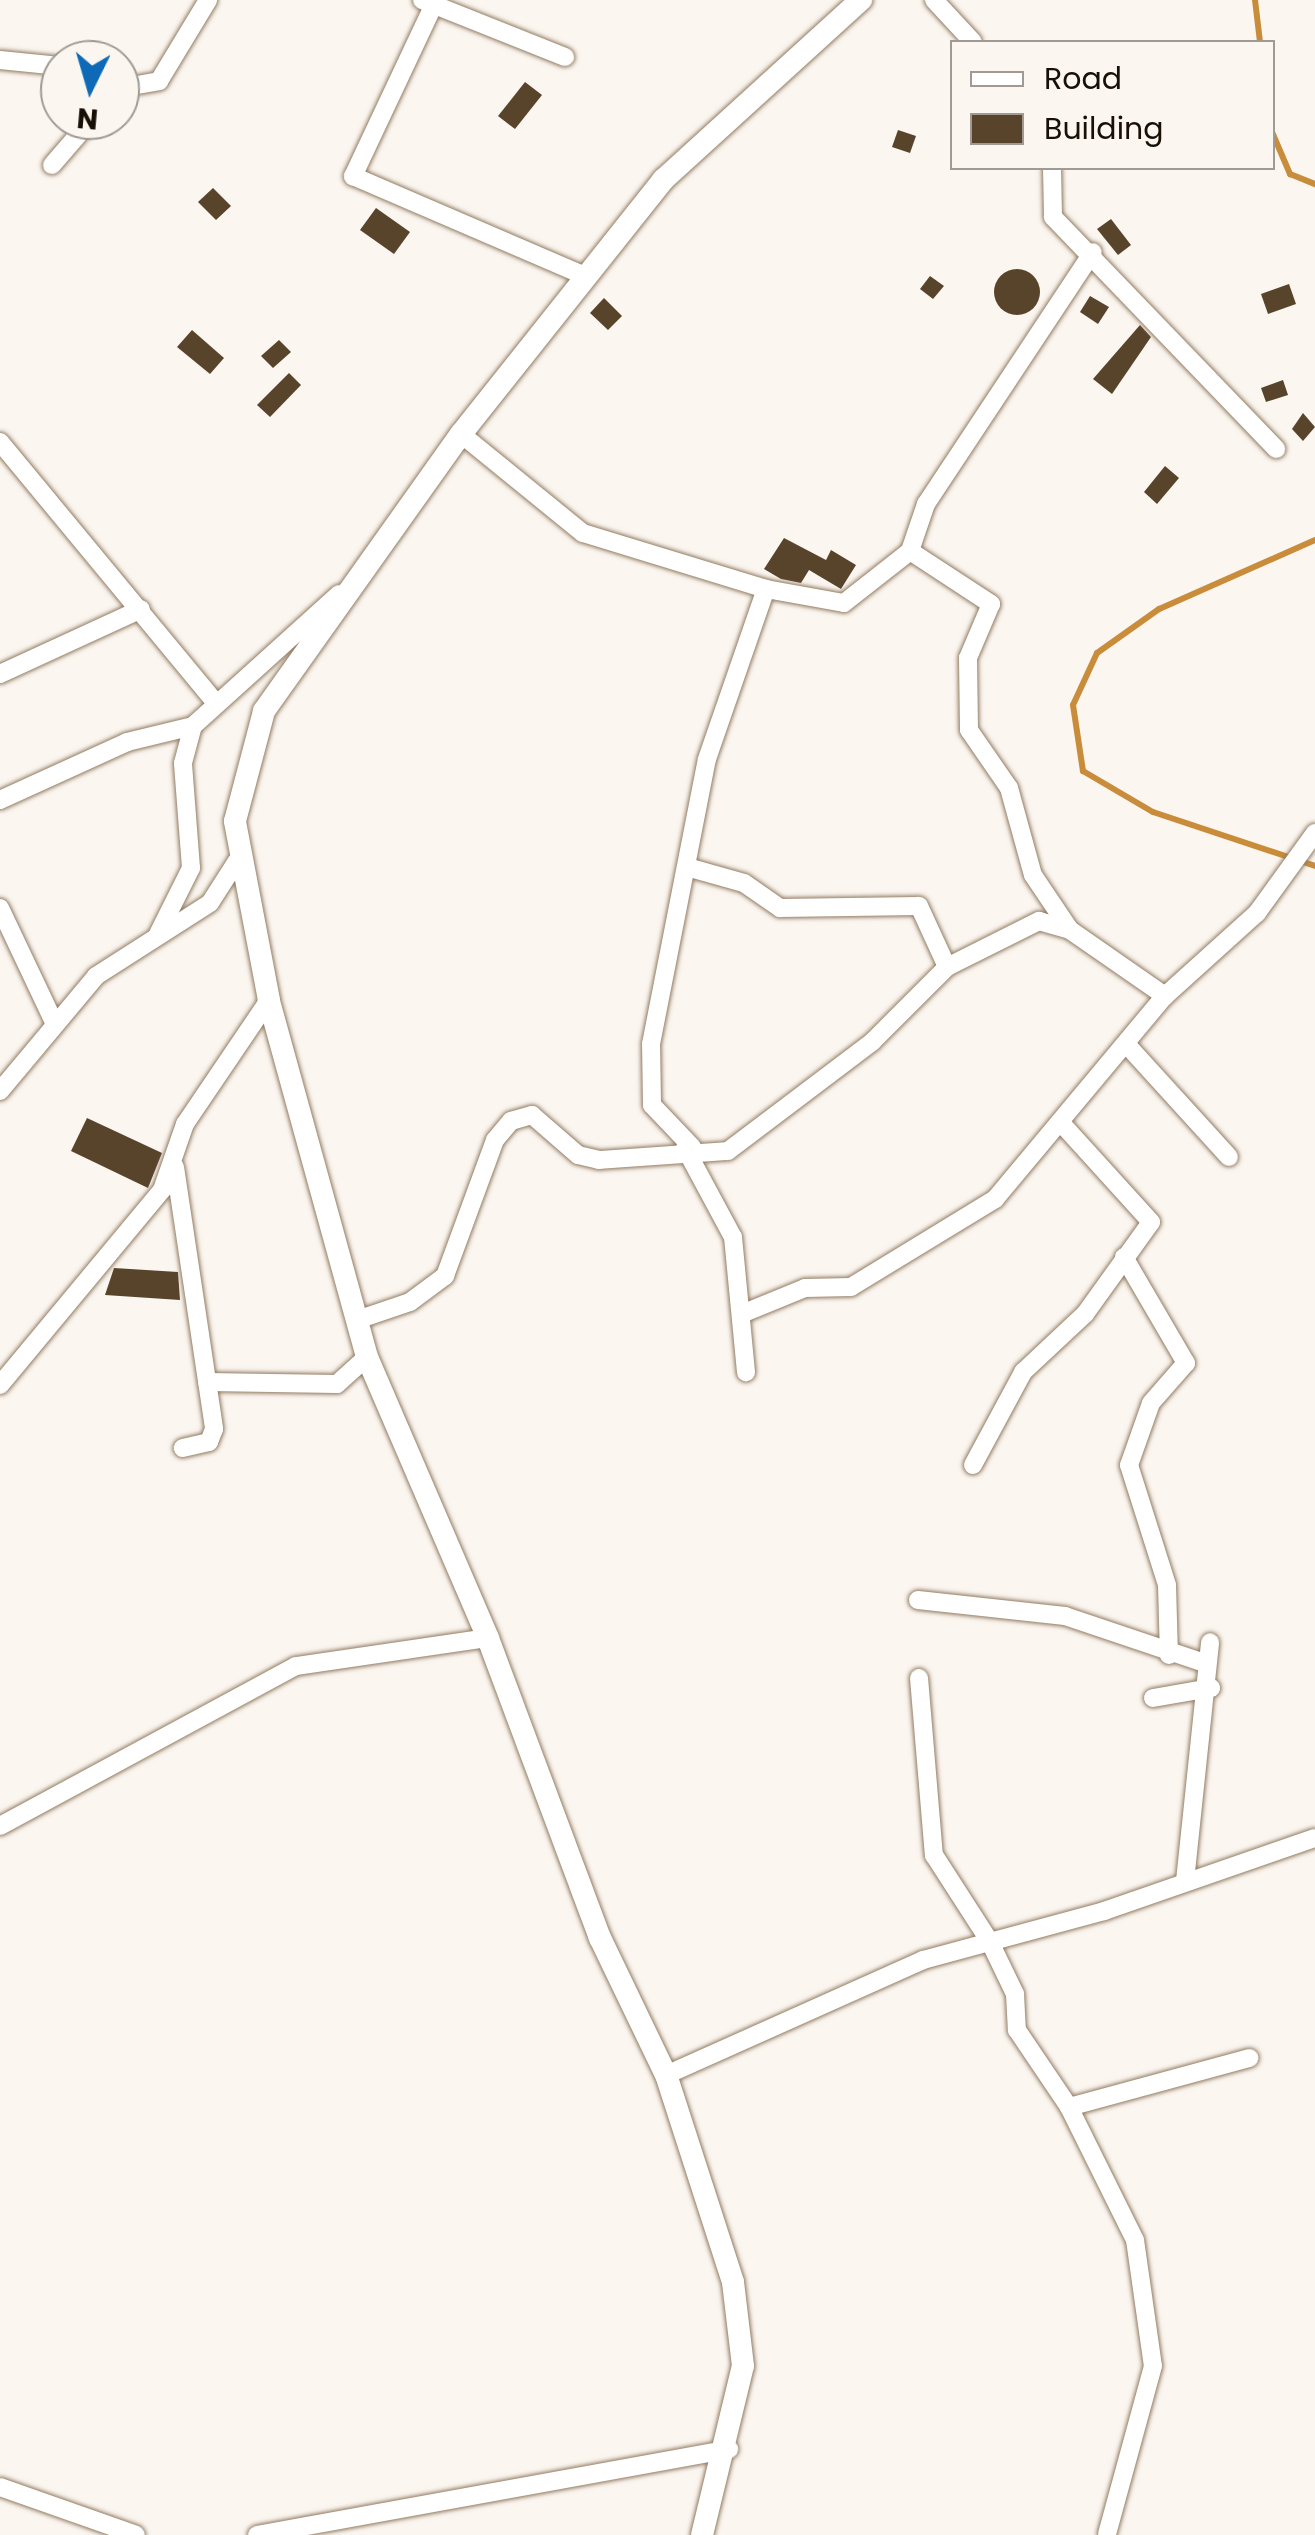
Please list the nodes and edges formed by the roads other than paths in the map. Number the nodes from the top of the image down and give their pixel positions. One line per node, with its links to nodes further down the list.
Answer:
1 (208, 0): 9 (street)
2 (860, 0): 14 (street)
3 (934, 0): 5 (street)
4 (431, 2): 6 (street); 14 (street)
5 (970, 40)
6 (565, 57)
7 (0, 60): 8 (street)
8 (40, 64)
9 (140, 84)
10 (74, 140): 11 (street)
11 (52, 165)
12 (1052, 170): 13 (street)
13 (1093, 252): 17 (street); 18 (street)
14 (583, 274): 15 (street)
15 (461, 434): 19 (street); 20 (street)
16 (0, 442): 21 (street)
17 (1276, 449)
18 (910, 551): 20 (street); 30 (street)
19 (347, 588): 23 (street); 27 (street)
20 (766, 590): 28 (street)
21 (141, 609): 22 (street); 23 (street)
22 (0, 674)
23 (216, 702): 24 (street)
24 (192, 726): 25 (street); 31 (street)
25 (0, 800)
26 (1315, 834): 33 (street)
27 (237, 861): 31 (street); 34 (street)
28 (687, 867): 32 (street); 39 (street)
29 (0, 908): 35 (street)
30 (1070, 930): 32 (street); 33 (street)
31 (158, 934): 35 (street)
32 (947, 966): 40 (street)
33 (1165, 996): 36 (street)
34 (268, 1000): 43 (street); 46 (street)
35 (54, 1022): 37 (street)
36 (1128, 1046): 38 (street); 42 (street)
37 (0, 1091)
38 (1064, 1126): 44 (street); 45 (street)
39 (670, 1130): 40 (street); 41 (street)
40 (689, 1148): 41 (street); 45 (street)
41 (652, 1155): 46 (street)
42 (1229, 1158)
43 (175, 1167): 49 (street); 50 (street)
44 (1124, 1257): 52 (street); 56 (street)
45 (744, 1313): 48 (street)
46 (357, 1320): 47 (street)
47 (367, 1357): 49 (street); 54 (street)
48 (746, 1372)
49 (207, 1382): 51 (street)
50 (0, 1385)
51 (183, 1448)
52 (974, 1465)
53 (918, 1600): 56 (street)
54 (488, 1638): 61 (street); 66 (street)
55 (1210, 1642): 57 (street)
56 (1170, 1655): 57 (street)
57 (1206, 1664): 59 (street)
58 (919, 1678): 64 (street)
59 (1211, 1688): 60 (street); 63 (street)
60 (1153, 1698)
61 (0, 1826)
62 (1315, 1838): 63 (street)
63 (1186, 1880): 64 (street)
64 (990, 1942): 66 (street); 67 (street)
65 (1250, 2058): 67 (street)
66 (666, 2075): 68 (street)
67 (1070, 2107): 70 (street)
68 (728, 2450): 72 (street); 73 (street)
69 (0, 2487): 71 (street)
70 (1107, 2534)
71 (136, 2535)
72 (257, 2535)
73 (702, 2535)

